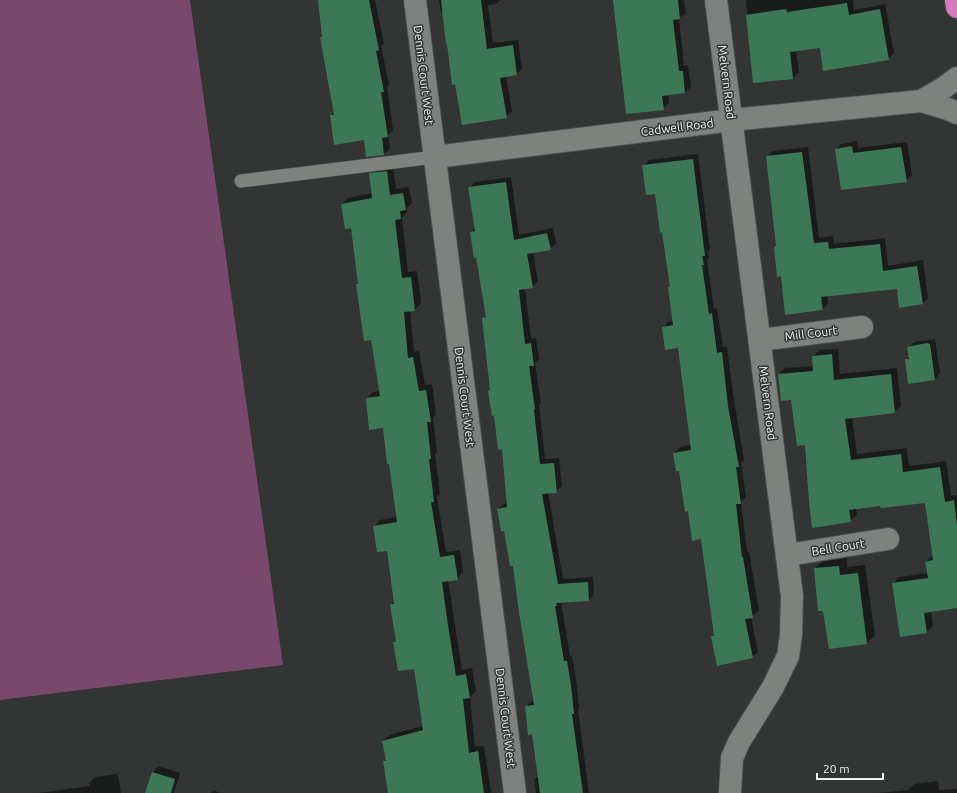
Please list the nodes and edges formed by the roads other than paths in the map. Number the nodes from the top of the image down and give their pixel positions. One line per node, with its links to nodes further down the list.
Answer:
1 (415, 0): 9 (street, Dennis Court West)
2 (716, 0): 8 (street, Melvern Road)
3 (956, 0): 4 (highway)
4 (957, 7)
5 (957, 78): 6 (street, Cadwell Road)
6 (921, 101): 7 (street, Cadwell Road); 8 (street, Cadwell Road)
7 (957, 113)
8 (732, 120): 9 (street, Cadwell Road); 12 (street, Melvern Road)
9 (435, 157): 10 (lane); 15 (street, Dennis Court West)
10 (241, 181)
11 (862, 327): 12 (street, Mill Court)
12 (760, 340): 14 (street, Melvern Road)
13 (888, 539): 14 (street, Bell Court)
14 (787, 555): 16 (street, Melvern Road)
15 (515, 793)
16 (730, 793)

